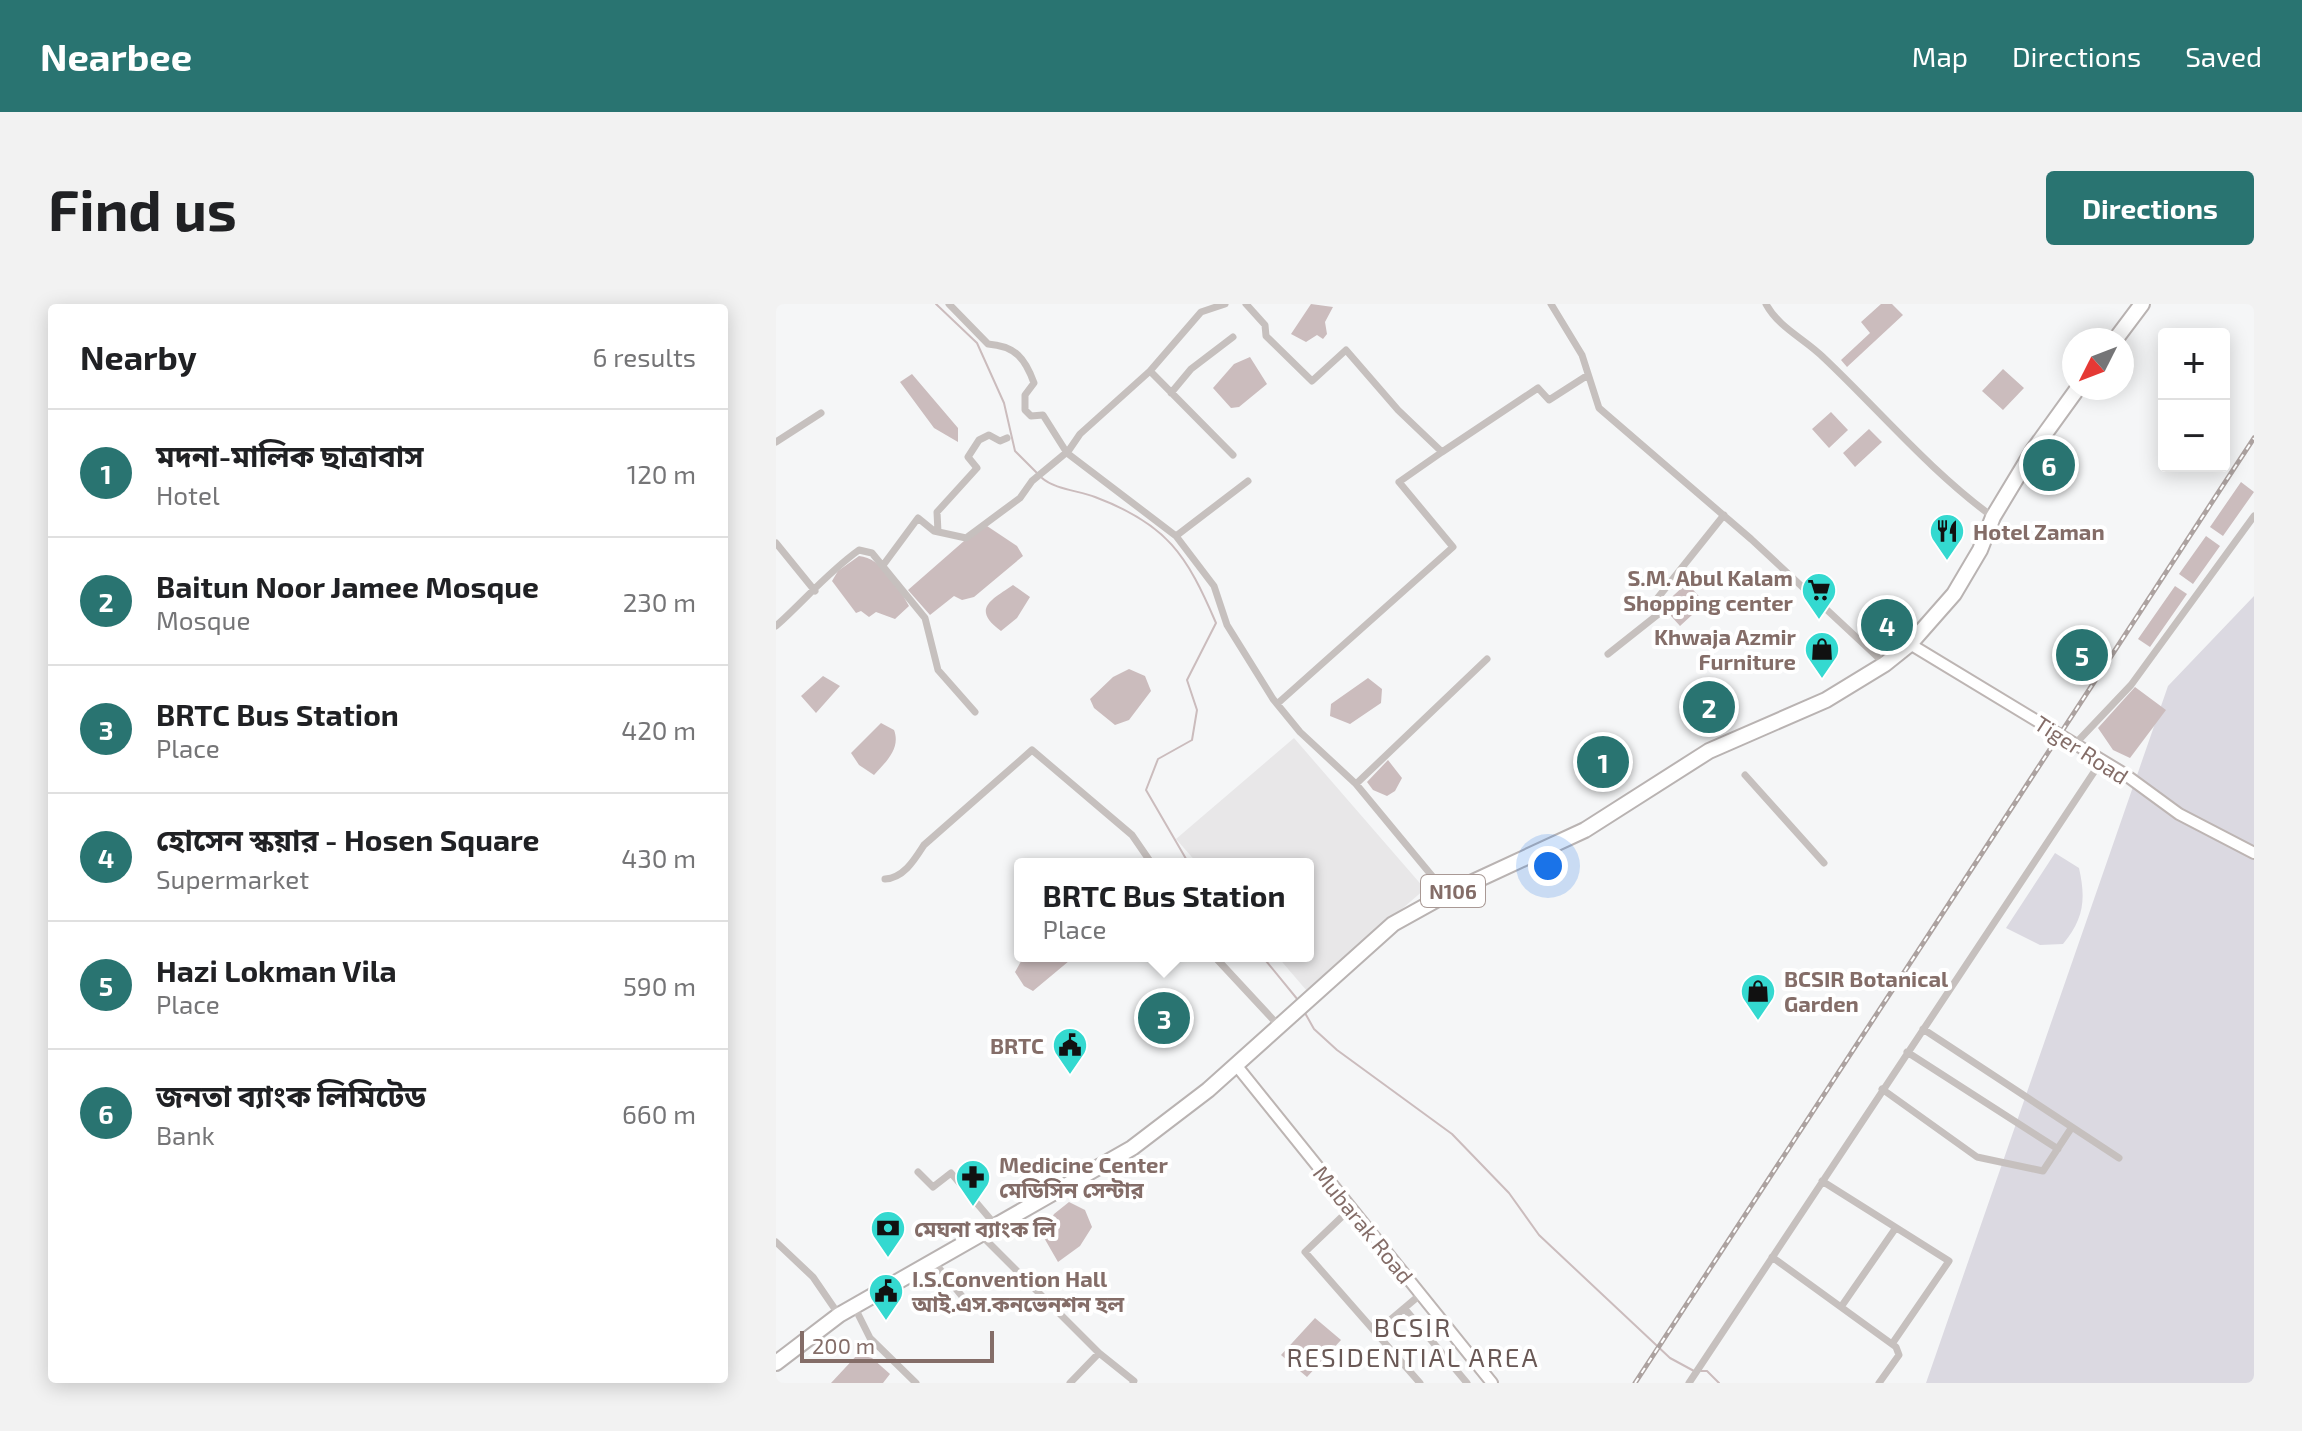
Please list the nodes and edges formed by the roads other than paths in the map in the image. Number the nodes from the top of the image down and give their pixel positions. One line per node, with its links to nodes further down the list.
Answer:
1 (949, 304): 19 (street)
2 (1225, 304): 11 (street)
3 (1246, 304): 20 (street)
4 (1551, 304): 12 (street)
5 (1766, 304): 24 (street)
6 (2133, 304): 8 (highway)
7 (2142, 304): 9 (highway)
8 (2115, 328)
9 (2124, 328)
10 (1233, 337): 13 (street)
11 (1150, 371): 13 (street); 19 (street)
12 (1588, 375): 20 (street); 23 (street)
13 (1171, 393): 21 (street)
14 (2062, 399): 24 (highway, N106)
15 (2069, 400): 24 (highway, N106)
16 (821, 413): 18 (street)
17 (1007, 438): 26 (street)
18 (776, 442)
19 (1067, 452): 26 (street); 27 (street)
20 (1442, 452): 36 (street)
21 (1233, 455)
22 (1248, 481): 27 (street)
23 (1724, 515): 33 (street); 35 (street)
24 (1991, 516): 32 (highway, N106); 35 (highway, N106)
25 (2254, 516): 38 (street)
26 (938, 532): 29 (street)
27 (1176, 536): 36 (street)
28 (776, 543): 30 (street)
29 (884, 564): 30 (street); 37 (street)
30 (815, 591): 31 (street)
31 (776, 626)
32 (1910, 644): 35 (highway, N106); 38 (street, Tiger Road)
33 (1608, 654)
34 (1487, 659): 41 (street)
35 (1883, 662): 46 (highway, N106)
36 (1277, 704): 41 (street)
37 (975, 712)
38 (2076, 743): 39 (street, Tiger Road)
39 (2102, 760): 42 (street, Tiger Road); 49 (street)
40 (1745, 775): 44 (street)
41 (1356, 784): 46 (street)
42 (2254, 853)
43 (1148, 858): 45 (street)
44 (1824, 863)
45 (885, 879)
46 (1445, 891): 48 (highway, N106)
47 (1220, 962): 48 (street)
48 (1278, 1024): 51 (highway, N106); 59 (highway, N106)
49 (1923, 1029): 50 (street); 53 (street)
50 (1907, 1052): 52 (street); 54 (street)
51 (1236, 1065): 58 (street, Mubarak Road); 61 (highway, N106)
52 (1882, 1089): 54 (street); 57 (street)
53 (2072, 1127): 54 (street); 55 (street)
54 (2058, 1149)
55 (2119, 1158)
56 (918, 1172): 59 (street)
57 (1822, 1181): 60 (street); 63 (street)
58 (1350, 1209): 65 (street, Mubarak Road); 71 (street)
59 (992, 1221): 70 (highway, N106)
60 (1895, 1229): 68 (street); 72 (street)
61 (980, 1234): 64 (highway, N106); 73 (street)
62 (776, 1242): 70 (street)
63 (1772, 1257): 68 (street); 75 (street)
64 (933, 1260): 66 (highway, N106); 67 (street)
65 (1421, 1294): 69 (street); 81 (street, Mubarak Road)
66 (854, 1306): 70 (highway, N106); 76 (street)
67 (970, 1306)
68 (1841, 1307): 72 (street)
69 (1405, 1309): 71 (street); 80 (street)
70 (836, 1312): 74 (highway, N106)
71 (1376, 1332): 79 (street)
72 (1892, 1344): 82 (street)
73 (1099, 1353): 77 (street); 78 (street)
74 (777, 1358)
75 (1690, 1381)
76 (916, 1383)
77 (1070, 1383)
78 (1133, 1383)
79 (1420, 1383)
80 (1467, 1383)
81 (1492, 1383)
82 (1879, 1383)

